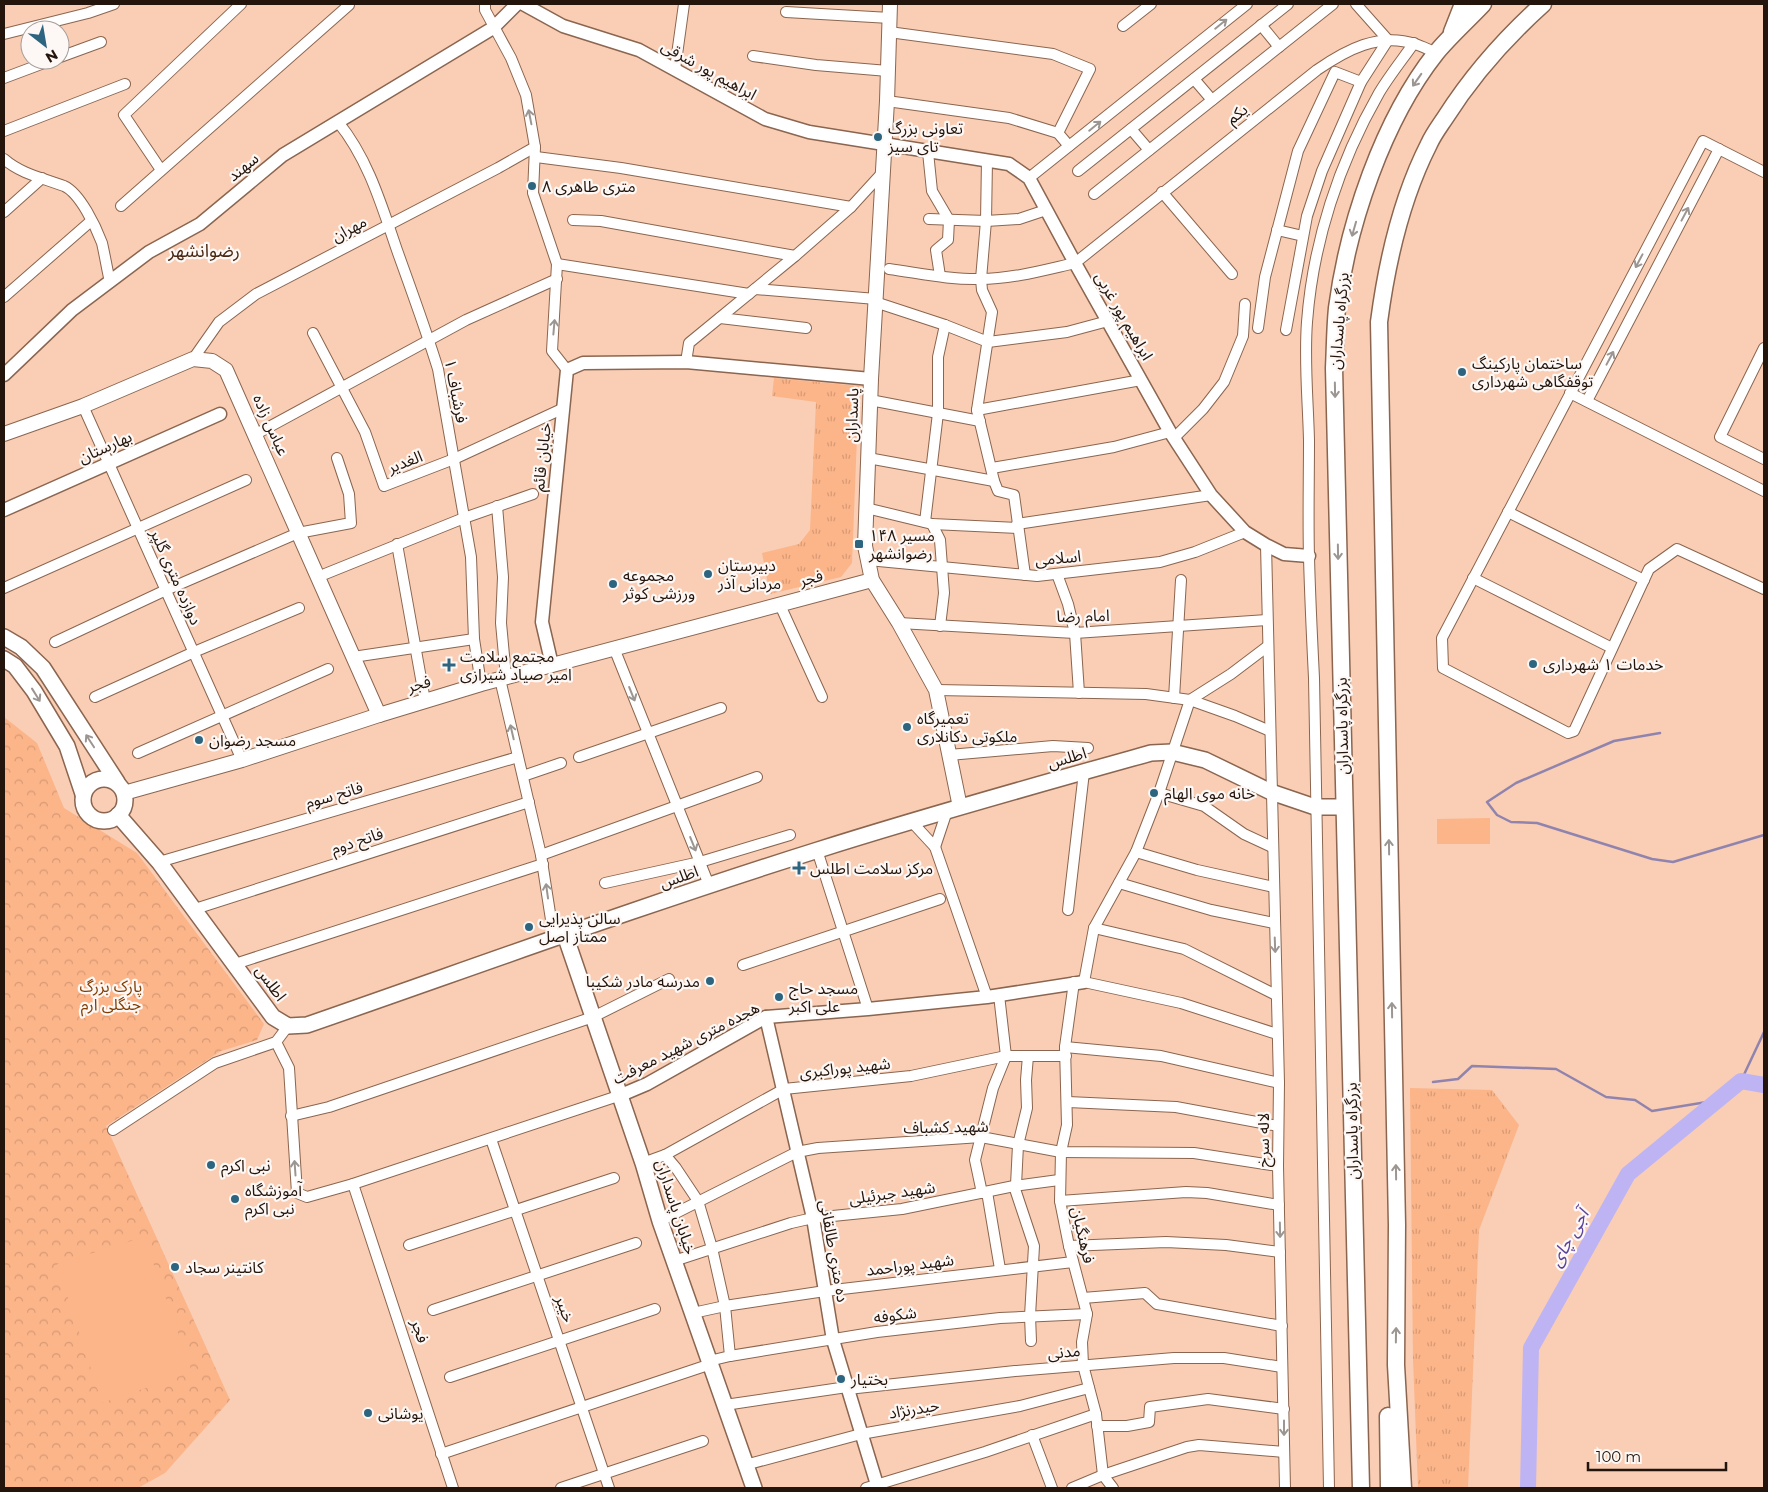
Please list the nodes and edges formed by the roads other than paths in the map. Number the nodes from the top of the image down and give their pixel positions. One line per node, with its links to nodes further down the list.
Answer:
1 (114, 4): 24 (street)
2 (241, 4): 55 (street)
3 (485, 4): 22 (street)
4 (517, 4): 22 (street, سهند)
5 (684, 4): 34 (street)
6 (1151, 4): 21 (street)
7 (1247, 4): 48 (street, one-way to 7)
8 (1288, 4): 20 (street)
9 (1333, 4): 29 (street)
10 (1356, 4): 26 (street)
11 (1463, 4): 25 (highway)
12 (1483, 4): 25 (highway, بزرگراه پاسداران)
13 (1493, 4): 25 (highway)
14 (1526, 4): 33 (highway)
15 (1543, 4): 33 (highway)
16 (349, 5): 55 (street)
17 (530, 5): 34 (street, ابراهیم پور شرقی)
18 (890, 11): 19 (street); 23 (main road, پاسداران)
19 (786, 12)
20 (1262, 25): 29 (street); 38 (street)
21 (1122, 26)
22 (493, 28): 43 (street, سهند); 51 (street, one-way to 22)
23 (889, 32): 36 (main road, پاسداران); 46 (street)
24 (4, 34)
25 (1450, 38): 31 (highway, بزرگراه پاسداران)
26 (1388, 40): 28 (street, یکم); 39 (street); 61 (street, یکم)
27 (101, 42): 30 (street)
28 (1414, 43): 31 (street, یکم); 141 (street)
29 (1279, 47): 41 (street)
30 (70, 53)
31 (1436, 53): 204 (highway, بزرگراه پاسداران, one-way to 204)
32 (753, 56): 36 (street)
33 (1480, 68): 294 (highway, one-way to 33)
34 (675, 69): 47 (street, ابراهیم پور شرقی)
35 (25, 70): 37 (street)
36 (888, 71): 42 (main road, پاسداران)
37 (4, 78)
38 (1194, 79): 41 (street); 44 (street)
39 (1361, 82): 73 (street); 74 (street)
40 (125, 84): 45 (street)
41 (1212, 100): 50 (street)
42 (887, 101): 46 (street); 47 (main road, پاسداران)
43 (338, 122): 72 (street, فرشباف ۱); 83 (street, سهند)
44 (1131, 128): 50 (street); 56 (street)
45 (4, 131)
46 (1058, 133): 48 (street)
47 (884, 145): 52 (street, ابراهیم پور غربی); 57 (main road, پاسداران)
48 (1069, 146): 60 (street)
49 (1719, 149): 58 (street); 105 (street, one-way to 105); 107 (street, one-way to 49)
50 (1149, 150): 62 (street)
51 (536, 152): 64 (street); 72 (street, مهران); 77 (street)
52 (928, 152): 54 (street, ابراهیم پور غربی); 69 (street)
53 (4, 159): 59 (street)
54 (988, 160): 60 (street, ابراهیم پور غربی); 71 (street)
55 (161, 170): 63 (street)
56 (1078, 171)
57 (883, 172): 64 (street); 86 (main road, پاسداران)
58 (1764, 172)
59 (42, 178): 66 (street); 70 (street)
60 (1030, 178): 65 (street, ابراهیم پور غربی)
61 (1162, 192): 76 (street, یکم); 79 (street)
62 (1094, 194)
63 (121, 206)
64 (852, 207): 75 (street)
65 (1046, 210): 71 (street); 76 (street, ابراهیم پور غربی)
66 (4, 212)
67 (929, 219): 69 (street)
68 (573, 220): 75 (street)
69 (949, 220): 71 (street); 80 (street)
70 (91, 221): 83 (street); 85 (street)
71 (986, 221): 82 (street)
72 (388, 225): 95 (street, فرشباف ۱); 98 (street, مهران)
73 (1277, 230): 74 (street); 92 (street)
74 (1303, 236): 93 (street)
75 (795, 256): 84 (street)
76 (1075, 263): 82 (street); 89 (street, ابراهیم پور غربی)
77 (557, 264): 81 (street); 84 (street)
78 (889, 269): 80 (street)
79 (1232, 274)
80 (940, 276): 82 (street)
81 (557, 279): 95 (street); 100 (street, one-way to 81)
82 (981, 280): 96 (street)
83 (110, 282): 101 (street, سهند)
84 (752, 291): 86 (street); 88 (street)
85 (4, 297)
86 (875, 300): 90 (street); 102 (main road, پاسداران)
87 (1245, 304): 116 (street)
88 (720, 318): 91 (street); 99 (street)
89 (1108, 321): 96 (street); 103 (street, ابراهیم پور غربی)
90 (946, 325): 96 (street); 111 (street)
91 (806, 328)
92 (1258, 328)
93 (1286, 330)
94 (313, 333): 104 (street, الغدیر)
95 (429, 340): 104 (street); 119 (street, فرشباف ۱)
96 (988, 342): 110 (street)
97 (1764, 348): 120 (street)
98 (193, 359): 108 (main road); 115 (main road, عباس زاده)
99 (686, 362): 100 (street); 102 (street)
100 (567, 370): 109 (street, خیابان قائم)
101 (4, 375)
102 (871, 380): 106 (main road, پاسداران)
103 (1141, 380): 110 (street); 116 (street, ابراهیم پور غربی)
104 (342, 387): 115 (street); 119 (street, الغدیر)
105 (1570, 393): 107 (street); 132 (street)
106 (870, 400): 111 (street); 118 (main road, پاسداران)
107 (1587, 401): 126 (street)
108 (83, 406): 114 (main road); 121 (street, دوازده متری گلپر)
109 (564, 408): 119 (street, الغدیر); 171 (street, خیابان قائم)
110 (977, 410): 113 (street)
111 (938, 413): 113 (street); 123 (street)
112 (220, 414): 121 (street, بهارستان)
113 (980, 421): 122 (street)
114 (4, 434)
115 (256, 434): 138 (main road, عباس زاده)
116 (1172, 435): 122 (street); 128 (street, ابراهیم پور غربی)
117 (337, 458): 138 (street)
118 (868, 458): 123 (street); 130 (main road, پاسداران)
119 (454, 459): 133 (street, فرشباف ۱)
120 (1764, 459)
121 (109, 463): 131 (street, بهارستان); 136 (street, دوازده متری گلپر)
122 (992, 468): 125 (street)
123 (931, 470): 125 (street); 134 (street)
124 (246, 480): 136 (street)
125 (994, 482): 135 (street)
126 (1764, 491)
127 (533, 494): 129 (street)
128 (1210, 495): 135 (street); 137 (street, ابراهیم پور غربی)
129 (497, 506): 133 (street); 173 (street)
130 (866, 508): 134 (street); 142 (main road, پاسداران)
131 (4, 510)
132 (1508, 512): 147 (street); 150 (street)
133 (464, 518): 139 (street); 162 (street, فرشباف ۱)
134 (929, 523): 135 (street); 143 (street)
135 (1018, 526): 146 (street)
136 (138, 528): 151 (street); 153 (street, دوازده متری گلپر)
137 (1245, 532): 140 (street, ابراهیم پور غربی); 145 (street, اسلامی)
138 (298, 533): 153 (street); 169 (main road, عباس زاده)
139 (397, 544): 144 (street); 164 (street)
140 (1266, 545): 141 (street, ابراهیم پور غربی); 156 (street, لاله سرخ)
141 (1309, 556): 205 (street)
142 (868, 560): 143 (street, اسلامی); 148 (main road, پاسداران)
143 (942, 567): 146 (street, اسلامی); 158 (street)
144 (325, 574)
145 (1057, 574): 146 (street, اسلامی); 160 (street)
146 (1024, 575)
147 (1473, 578): 167 (street); 167 (street)
148 (872, 580): 154 (main road, فجر); 157 (main road, پاسداران)
149 (1181, 580): 159 (street)
150 (1644, 580): 152 (street); 167 (street)
151 (4, 588)
152 (1764, 589)
153 (166, 590): 163 (street); 168 (street, دوازده متری گلپر)
154 (780, 605): 166 (main road, فجر); 178 (street)
155 (299, 608): 168 (street)
156 (1267, 620): 159 (street, امام رضا); 165 (street, لاله سرخ)
157 (899, 623): 158 (street, امام رضا); 175 (main road, پاسداران)
158 (940, 626): 160 (street, امام رضا)
159 (1179, 626): 160 (street, امام رضا); 179 (street)
160 (1074, 633): 176 (street)
161 (4, 637): 198 (main road, one-way to 161)
162 (474, 639): 164 (street); 174 (street, فرشباف ۱)
163 (55, 642)
164 (416, 646): 169 (street); 181 (street)
165 (1268, 646): 180 (street); 185 (street, لاله سرخ)
166 (614, 648): 171 (main road, فجر); 186 (street, one-way to 186)
167 (1612, 648)
168 (194, 652): 177 (street); 184 (street, دوازده متری گلپر)
169 (353, 657): 183 (main road, عباس زاده)
170 (4, 659): 201 (main road, one-way to 201)
171 (552, 665): 173 (main road, فجر)
172 (328, 669): 184 (street)
173 (503, 678): 174 (main road, فجر); 191 (street, one-way to 173)
174 (481, 684): 181 (main road, فجر)
175 (936, 690): 176 (street); 190 (main road, پاسداران)
176 (1078, 693): 179 (street)
177 (95, 697)
178 (822, 697)
179 (1174, 698): 180 (street)
180 (1190, 700): 185 (street); 188 (street, فرهنگیان)
181 (425, 701): 183 (main road, فجر)
182 (721, 708): 186 (street)
183 (379, 715): 193 (main road, فجر)
184 (222, 716): 189 (street); 193 (street, دوازده متری گلپر)
185 (1270, 731): 199 (street, لاله سرخ)
186 (648, 733): 192 (street); 203 (street)
187 (1088, 748): 190 (street)
188 (1172, 752): 195 (main road, اطلس); 199 (main road, اطلس); 200 (street, فرهنگیان)
189 (138, 753)
190 (949, 755): 206 (main road, پاسداران)
191 (518, 757): 196 (street); 215 (street, فاتح سوم)
192 (579, 757)
193 (242, 760): 198 (main road, فجر)
194 (561, 763): 196 (street)
195 (1084, 772): 206 (main road, اطلس); 223 (street)
196 (523, 776): 202 (street)
197 (757, 777): 203 (street)
198 (120, 788): 201 (main road); 207 (main road)
199 (1271, 792): 205 (main road, اطلس); 211 (street, لاله سرخ)
200 (1159, 793): 211 (street); 213 (street, فرهنگیان)
201 (83, 794): 207 (main road)
202 (529, 802): 214 (street); 222 (street, فاتح دوم)
203 (678, 806): 214 (street); 216 (street, one-way to 216)
204 (1344, 806): 205 (main road, اطلس); 322 (highway, بزرگراه پاسداران)
205 (1315, 807): 321 (street)
206 (953, 809): 208 (main road, اطلس); 210 (street)
207 (118, 815): 215 (main road, اطلس)
208 (911, 821): 210 (street); 212 (main road, اطلس)
209 (790, 835): 216 (street)
210 (935, 847): 233 (street)
211 (1272, 847): 220 (street, لاله سرخ)
212 (817, 850): 219 (main road, اطلس); 226 (street)
213 (1136, 852): 218 (street, فرهنگیان); 220 (street)
214 (542, 859): 227 (street, one-way to 214); 228 (street)
215 (159, 862): 222 (main road, اطلس)
216 (700, 862): 217 (street); 219 (street)
217 (605, 883)
218 (1119, 883): 224 (street); 225 (street, فرهنگیان)
219 (710, 885): 227 (main road, اطلس)
220 (1274, 887): 224 (street, لاله سرخ)
221 (940, 899): 226 (street)
222 (195, 909): 228 (main road, اطلس)
223 (1068, 910)
224 (1274, 923): 232 (street, لاله سرخ, one-way to 232)
225 (1094, 928): 231 (street, فرهنگیان); 232 (street)
226 (843, 931): 229 (street); 234 (street)
227 (559, 937): 236 (main road, خیابان پاسداران); 237 (main road, اطلس)
228 (235, 964): 237 (main road, اطلس)
229 (743, 965)
230 (669, 979): 236 (street)
231 (1078, 982): 233 (street, هجده متری شهید معرفت); 238 (street, هجده متری شهید معرفت); 240 (street, فرهنگیان)
232 (1276, 995): 238 (street, لاله سرخ)
233 (993, 996): 234 (street, هجده متری شهید معرفت); 241 (street)
234 (868, 1009): 235 (street, هجده متری شهید معرفت)
235 (766, 1017): 244 (street, ده متری طالقانی); 245 (street, هجده متری شهید معرفت)
236 (593, 1018): 245 (main road, خیابان پاسداران); 247 (street)
237 (288, 1026): 239 (street)
238 (1277, 1034): 243 (street, لاله سرخ)
239 (276, 1042): 247 (street); 249 (street)
240 (1065, 1052): 242 (street, شهید پوراکبری); 243 (street, شهید پوراکبری); 246 (street, فرهنگیان)
241 (1006, 1056): 242 (street, شهید پوراکبری); 244 (street, شهید پوراکبری); 250 (street)
242 (1028, 1056): 252 (street)
243 (1279, 1083): 248 (street, لاله سرخ)
244 (784, 1089): 253 (street, ده متری طالقانی); 255 (street, شهید پوراکبری)
245 (621, 1095): 251 (street, هجده متری شهید معرفت); 256 (main road, خیابان پاسداران)
246 (1068, 1102): 248 (street); 254 (street, فرهنگیان)
247 (291, 1116): 260 (street, هجده متری شهید معرفت, one-way to 247)
248 (1278, 1126): 257 (street, لاله سرخ)
249 (113, 1130)
250 (981, 1138): 252 (street, شهید کشباف); 253 (street, شهید کشباف); 262 (street)
251 (491, 1139): 260 (street, هجده متری شهید معرفت); 266 (street, خیبر)
252 (1018, 1145): 254 (street, شهید کشباف); 261 (street)
253 (797, 1152): 263 (street, شهید کشباف); 267 (street, ده متری طالقانی)
254 (1061, 1152): 257 (street, شهید کشباف); 259 (street, فرهنگیان)
255 (665, 1155): 256 (street, شهید پوراکبری); 263 (street)
256 (643, 1163): 268 (main road, خیابان پاسداران)
257 (1278, 1166): 265 (street, لاله سرخ)
258 (614, 1178): 266 (street)
259 (1059, 1180): 261 (street, شهید جبرئیلی); 264 (street, فرهنگیان)
260 (354, 1184): 308 (street, فجر)
261 (1015, 1186): 262 (street, شهید جبرئیلی); 276 (street)
262 (984, 1192): 267 (street, شهید جبرئیلی); 277 (street)
263 (698, 1201): 268 (street, شهید کشباف); 272 (street)
264 (1060, 1201): 265 (street); 271 (street, فرهنگیان)
265 (1279, 1205): 273 (street, لاله سرخ, one-way to 273)
266 (515, 1211): 270 (street); 278 (street, خیبر)
267 (812, 1218): 272 (street, شهید جبرئیلی); 279 (street, ده متری طالقانی)
268 (660, 1221): 274 (main road, خیابان پاسداران)
269 (636, 1242): 278 (street)
270 (409, 1245)
271 (1068, 1246): 273 (street); 275 (street, فرهنگیان)
272 (712, 1248): 274 (street, شهید جبرئیلی); 281 (street)
273 (1280, 1252): 287 (street, لاله سرخ)
274 (674, 1261): 284 (main road, خیابان پاسداران)
275 (1073, 1262): 276 (street, شهید پوراحمد); 280 (street, فرهنگیان)
276 (1032, 1266): 277 (street, شهید پوراحمد); 286 (street)
277 (1000, 1270): 279 (street, شهید پوراحمد)
278 (538, 1276): 283 (street); 289 (street, خیبر)
279 (825, 1291): 281 (street, شهید پوراحمد); 288 (street, ده متری طالقانی)
280 (1083, 1298): 285 (street, فرهنگیان); 287 (street)
281 (725, 1306): 284 (street, شهید پوراحمد); 291 (street)
282 (655, 1309): 289 (street)
283 (433, 1310)
284 (693, 1313): 292 (main road, خیابان پاسداران)
285 (1087, 1314): 286 (street, شکوفه); 293 (street, فرهنگیان)
286 (1030, 1316): 288 (street, شکوفه); 290 (street)
287 (1282, 1326): 295 (street, لاله سرخ)
288 (833, 1340): 291 (street, شکوفه); 297 (street, ده متری طالقانی)
289 (560, 1341): 296 (street); 300 (street, خیبر)
290 (1031, 1341)
291 (730, 1356): 292 (street, شکوفه)
292 (710, 1363): 299 (main road, خیابان پاسداران); 300 (street, شکوفه)
293 (1083, 1365): 295 (street, مدنی); 297 (street, مدنی); 298 (street, فرهنگیان)
294 (1396, 1365): 323 (highway); 324 (highway)
295 (1282, 1366): 301 (street, لاله سرخ)
296 (450, 1377)
297 (847, 1388): 299 (street, مدنی); 304 (street, ده متری طالقانی)
298 (1089, 1388): 302 (street, فرهنگیان); 304 (street, حیدرنژاد)
299 (725, 1405): 309 (main road, خیابان پاسداران)
300 (582, 1407): 308 (street, شکوفه); 310 (street, خیبر)
301 (1284, 1409): 303 (street); 307 (street, لاله سرخ, one-way to 307)
302 (1096, 1414): 303 (street, فرهنگیان); 305 (street)
303 (1097, 1426): 311 (street, فرهنگیان)
304 (861, 1434): 309 (street, حیدرنژاد); 312 (street, ده متری طالقانی)
305 (1032, 1435): 312 (street); 317 (street)
306 (703, 1441): 310 (street)
307 (1284, 1452): 311 (street); 320 (street, لاله سرخ)
308 (441, 1454): 313 (street, فجر)
309 (745, 1465): 316 (main road, خیابان پاسداران)
310 (605, 1474): 314 (street); 315 (street, خیبر)
311 (1103, 1475): 318 (street); 319 (street)
312 (873, 1487)
313 (453, 1488)
314 (561, 1488)
315 (609, 1488)
316 (754, 1488)
317 (1052, 1488)
318 (1072, 1488)
319 (1113, 1488)
320 (1285, 1488)
321 (1329, 1488)
322 (1361, 1488)
323 (1389, 1488)
324 (1403, 1488)

